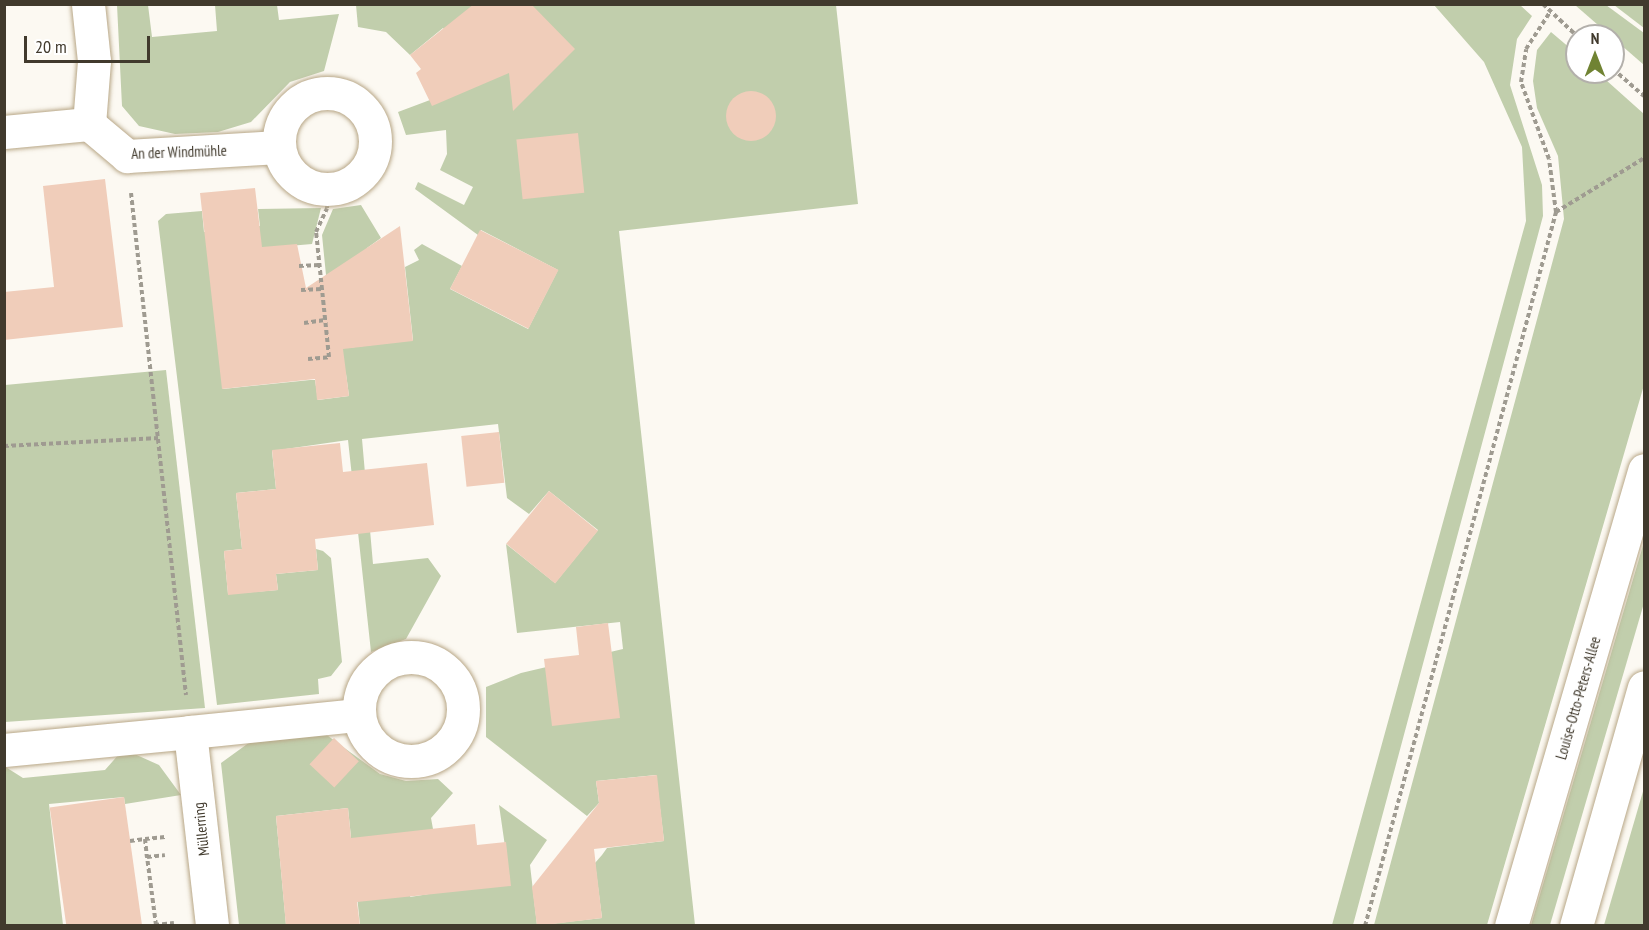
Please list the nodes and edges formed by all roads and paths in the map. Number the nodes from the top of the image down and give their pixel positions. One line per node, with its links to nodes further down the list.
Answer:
1 (88, 4): 7 (street)
2 (1543, 4): 3 (path)
3 (1550, 12): 4 (path); 13 (path)
4 (1565, 25)
5 (1625, 79): 6 (path)
6 (1644, 96)
7 (89, 124): 8 (street); 10 (street, An der Windmühle)
8 (4, 132)
9 (279, 147): 10 (street, An der Windmühle); 12 (street); 12 (street)
10 (127, 156): 21 (path)
11 (1644, 158): 13 (path)
12 (327, 189): 14 (path)
13 (1556, 212): 34 (path)
14 (320, 265): 15 (path); 16 (path)
15 (299, 266)
16 (322, 289): 17 (path); 18 (path)
17 (301, 290)
18 (325, 320): 19 (path); 20 (path)
19 (304, 323)
20 (308, 359)
21 (159, 438): 22 (path); 26 (path)
22 (4, 446)
23 (1644, 470): 35 (street, Louise-Otto-Peters-Allee)
24 (1644, 688): 36 (street)
25 (358, 715): 26 (street)
26 (190, 732): 27 (street); 29 (street, Müllerring)
27 (4, 750)
28 (130, 841): 30 (path)
29 (203, 850): 30 (path); 33 (street, Müllerring)
30 (147, 857): 32 (path)
31 (161, 924): 32 (path)
32 (154, 925)
33 (212, 926)
34 (1365, 926)
35 (1511, 926)
36 (1576, 926)

